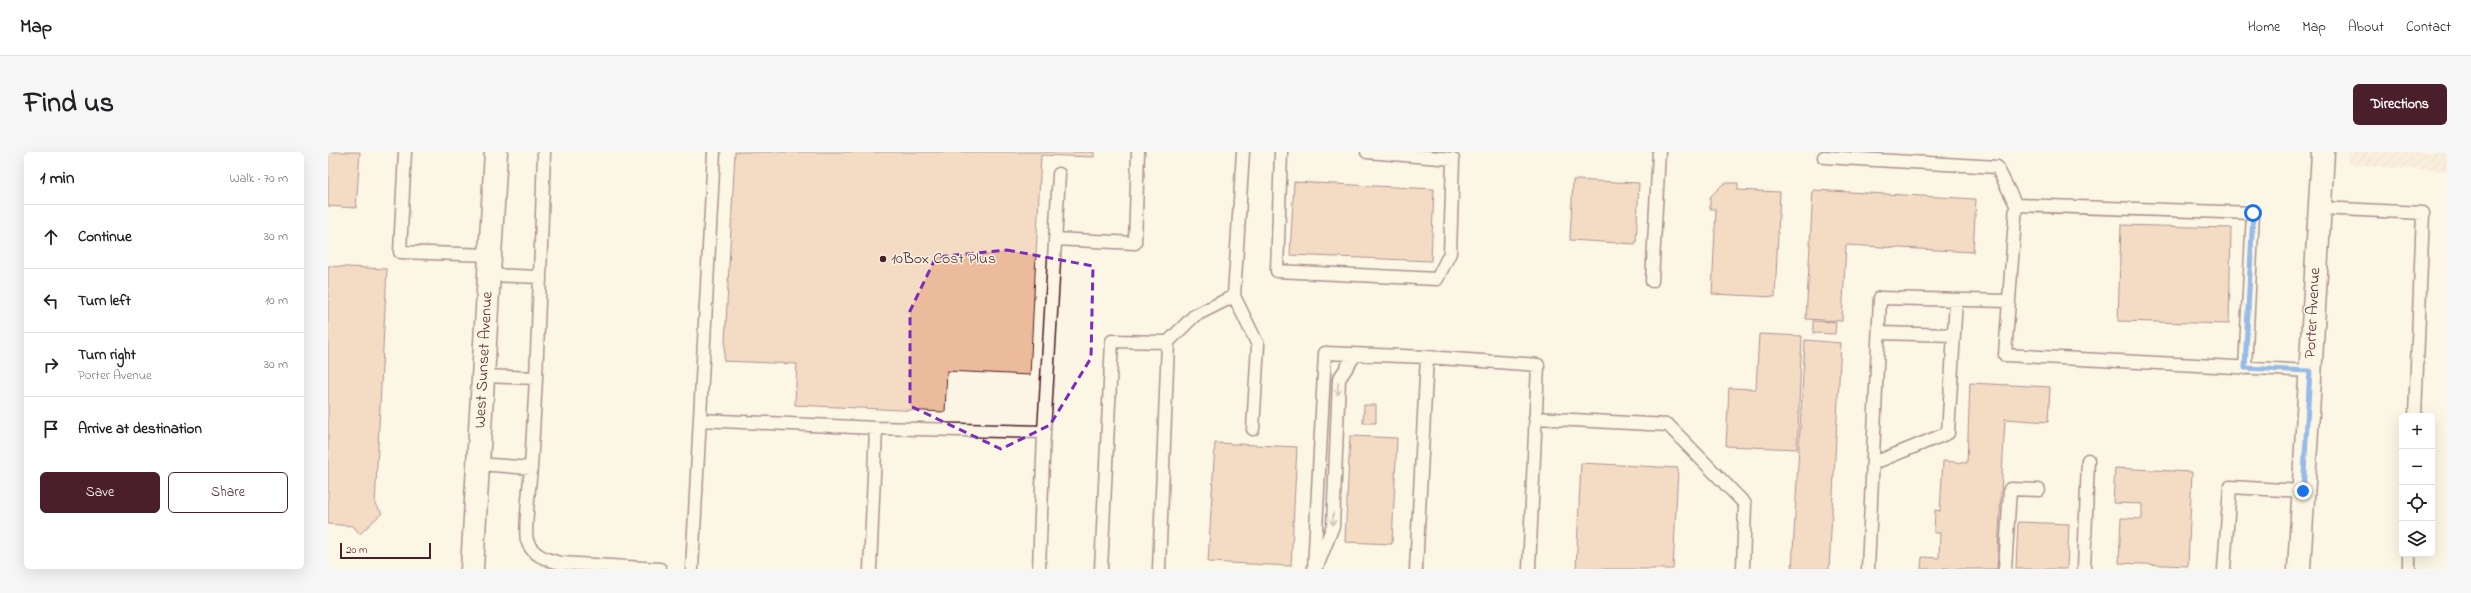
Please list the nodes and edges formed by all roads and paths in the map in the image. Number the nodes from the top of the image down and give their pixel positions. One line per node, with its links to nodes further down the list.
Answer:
1 (405, 152): 16 (lane)
2 (496, 152): 16 (street, West Sunset Avenue)
3 (544, 152): 17 (lane)
4 (714, 152): 33 (lane)
5 (1138, 152): 15 (lane)
6 (1243, 152): 19 (lane)
7 (1282, 152): 8 (lane)
8 (1367, 152)
9 (1659, 152): 18 (lane)
10 (2323, 152): 14 (street, Porter Avenue)
11 (1824, 157): 13 (lane)
12 (1059, 174): 15 (lane)
13 (2016, 205): 21 (lane); 27 (lane)
14 (2320, 208): 28 (street, Porter Avenue); 31 (lane)
15 (1055, 239): 36 (lane)
16 (490, 265): 17 (lane); 29 (street, West Sunset Avenue)
17 (540, 277): 30 (lane)
18 (1652, 281)
19 (1234, 296): 24 (lane); 35 (lane)
20 (1956, 300): 21 (lane); 22 (lane); 23 (lane)
21 (2009, 301): 27 (lane)
22 (1879, 333): 23 (lane); 38 (lane)
23 (1954, 335): 38 (lane)
24 (1168, 342): 49 (lane); 50 (lane)
25 (1355, 355): 26 (lane); 51 (lane, one-way to 51); 51 (lane)
26 (1427, 358): 32 (lane); 52 (lane)
27 (2245, 368): 28 (lane)
28 (2310, 371): 42 (street, Porter Avenue)
29 (483, 376): 30 (lane); 39 (street, West Sunset Avenue)
30 (536, 378): 40 (lane)
31 (2415, 413)
32 (1536, 418): 53 (lane); 54 (lane)
33 (700, 420): 34 (lane); 46 (lane)
34 (876, 428): 36 (lane); 47 (lane)
35 (1253, 429)
36 (1044, 432): 48 (lane)
37 (2088, 460): 57 (lane)
38 (1874, 463): 55 (lane)
39 (478, 464): 40 (lane); 44 (street, West Sunset Avenue)
40 (531, 468): 45 (lane)
41 (2040, 490): 56 (lane)
42 (2303, 491): 58 (lane); 59 (street, Porter Avenue)
43 (2409, 557): 60 (lane)
44 (472, 569)
45 (660, 569)
46 (692, 569)
47 (870, 569)
48 (1039, 569)
49 (1101, 569)
50 (1159, 569)
51 (1315, 569)
52 (1416, 569)
53 (1529, 569)
54 (1743, 569)
55 (1868, 569)
56 (2005, 569)
57 (2084, 569)
58 (2224, 569)
59 (2299, 569)
60 (2409, 569)

